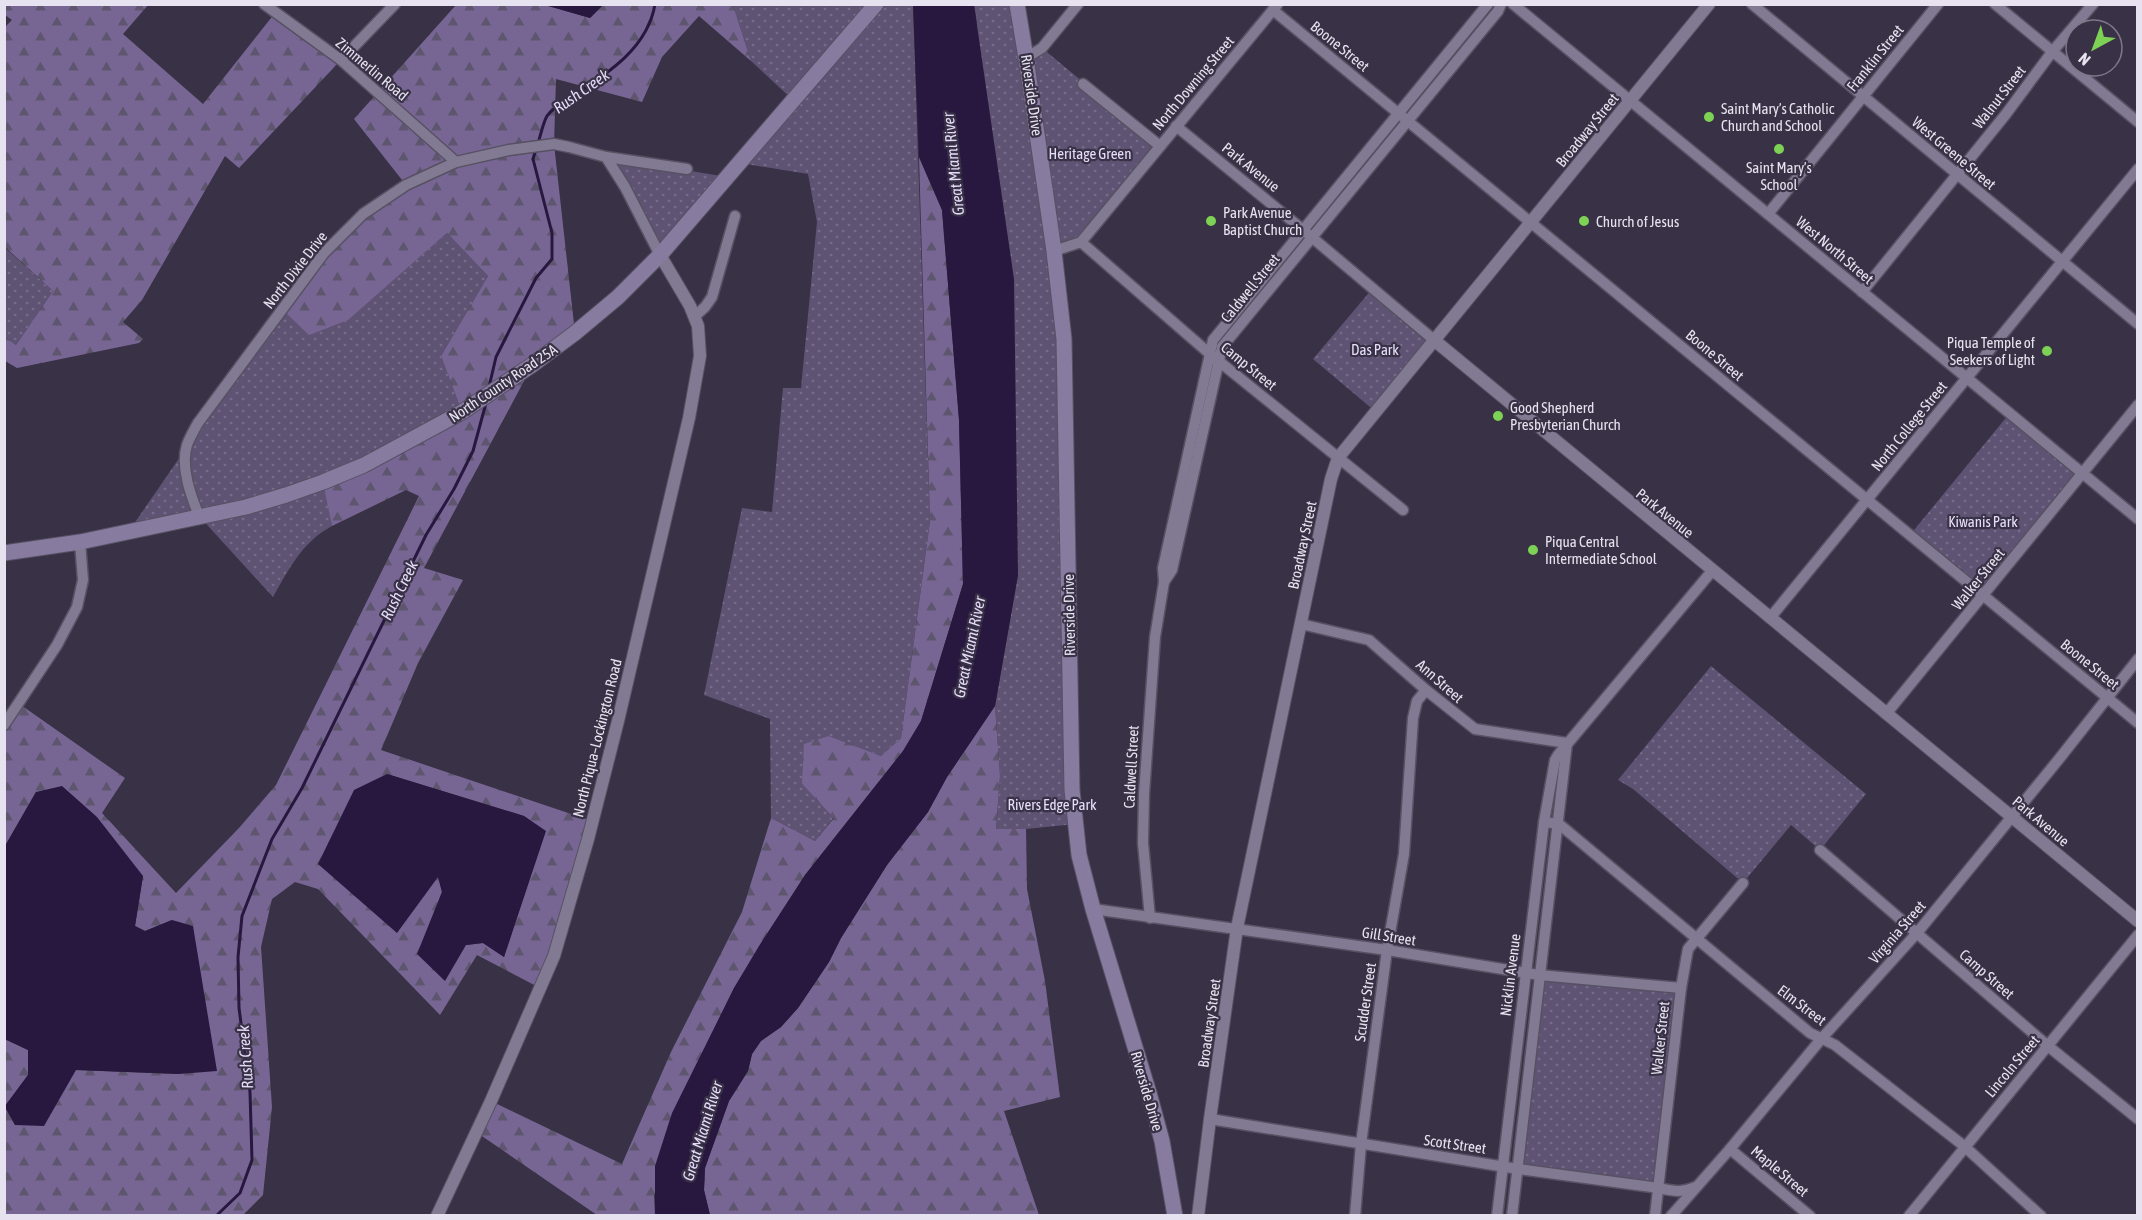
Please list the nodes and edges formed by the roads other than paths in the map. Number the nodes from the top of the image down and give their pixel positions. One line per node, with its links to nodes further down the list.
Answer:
1 (264, 4): 17 (street, Zimmerlin Road)
2 (395, 4): 17 (street)
3 (876, 4): 37 (main road, North County Road 25A)
4 (1017, 4): 16 (main road, Riverside Drive)
5 (1078, 4): 16 (street)
6 (1488, 4): 21 (street, Caldwell Street)
7 (1501, 4): 22 (street, Caldwell Street)
8 (1513, 4): 20 (street, West North Street)
9 (1709, 4): 20 (street, Broadway Street)
10 (1752, 4): 19 (street, West Greene Street)
11 (1938, 4): 19 (street, Franklin Street)
12 (1995, 4): 15 (street)
13 (2093, 4): 15 (street, Walnut Street)
14 (1275, 7): 21 (street, Boone Street); 24 (street, North Downing Street)
15 (2052, 52): 23 (street); 30 (street, Walnut Street)
16 (1026, 58): 36 (main road, Riverside Drive)
17 (341, 60): 27 (street, Zimmerlin Road)
18 (1083, 84): 25 (street)
19 (1863, 96): 30 (street, West Greene Street); 31 (street, Franklin Street)
20 (1630, 101): 31 (street, West North Street); 33 (street, Broadway Street)
21 (1398, 113): 22 (street, Boone Street); 34 (street, Caldwell Street)
22 (1407, 121): 33 (street, Boone Street); 34 (street, Caldwell Street)
23 (2138, 122)
24 (1176, 126): 25 (street, North Downing Street); 34 (street, Park Avenue)
25 (1160, 146): 35 (street, North Downing Street)
26 (606, 157): 27 (street, North Dixie Drive); 28 (street, North Dixie Drive); 37 (street)
27 (456, 162): 50 (street, North Dixie Drive)
28 (687, 169)
29 (2138, 169): 38 (street, North College Street)
30 (1957, 174): 38 (street, West Greene Street); 39 (street, Walnut Street)
31 (1767, 214): 39 (street, West North Street)
32 (735, 216): 40 (street)
33 (1531, 223): 42 (street, Broadway Street); 48 (street, Boone Street)
34 (1307, 233): 42 (street, Park Avenue); 43 (street, Caldwell Street)
35 (1081, 242): 36 (street); 43 (street, Camp Street)
36 (1054, 251): 70 (main road, Riverside Drive)
37 (660, 255): 40 (street, North Piqua–Lockington Road); 50 (main road, North County Road 25A)
38 (2062, 261): 41 (street, West Greene Street); 44 (street, North College Street)
39 (1862, 292): 44 (street, West North Street)
40 (694, 317): 92 (street, North Piqua–Lockington Road)
41 (2138, 324)
42 (1434, 340): 46 (street, Broadway Street); 54 (street, Park Avenue)
43 (1214, 357): 46 (street, Camp Street); 71 (street, Caldwell Street)
44 (1967, 379): 47 (street, West North Street); 48 (street, North College Street)
45 (2138, 405): 47 (street, Walker Street)
46 (1338, 458): 49 (street, Camp Street); 57 (street, Broadway Street)
47 (2082, 474): 51 (street, West North Street); 55 (street, Walker Street)
48 (1867, 500): 55 (street, Boone Street); 56 (street, North College Street)
49 (1403, 510)
50 (199, 516): 52 (main road, North County Road 25A)
51 (2138, 519)
52 (80, 542): 53 (main road, North County Road 25A); 63 (street)
53 (4, 553)
54 (1712, 571): 56 (street, Park Avenue); 64 (street, Nicklin Avenue)
55 (1983, 596): 60 (street, Boone Street); 61 (street, Walker Street)
56 (1770, 618): 61 (street, Park Avenue)
57 (1301, 624): 59 (street, Ann Street); 73 (street, Broadway Street)
58 (2138, 660): 60 (street, Virginia Street)
59 (1426, 690): 64 (street, Ann Street); 77 (street, Scudder Street)
60 (2106, 697): 62 (street, Boone Street); 65 (street, Virginia Street)
61 (1886, 714): 65 (street, Park Avenue)
62 (2138, 723)
63 (4, 725)
64 (1567, 743): 66 (street, Nicklin Avenue); 67 (street, Nicklin Avenue)
65 (2012, 817): 72 (street, Park Avenue); 74 (street, Virginia Street)
66 (1544, 822): 67 (street); 78 (street, Nicklin Avenue)
67 (1559, 824): 76 (street, Elm Street); 79 (street, Nicklin Avenue)
68 (1820, 850): 74 (street, Camp Street)
69 (1743, 883): 76 (street, Walker Street)
70 (1093, 909): 71 (street, Gill Street); 93 (main road, Riverside Drive)
71 (1150, 918): 73 (street, Gill Street)
72 (2138, 921)
73 (1237, 928): 77 (street, Gill Street); 83 (street, Broadway Street)
74 (1917, 933): 81 (street, Virginia Street); 82 (street, Camp Street)
75 (2138, 935): 82 (street, Lincoln Street)
76 (1695, 939): 80 (street, Walker Street); 81 (street, Elm Street)
77 (1388, 950): 78 (street, Gill Street); 85 (street, Scudder Street)
78 (1526, 972): 79 (street, Gill Street); 88 (street, Nicklin Avenue)
79 (1539, 975): 80 (street, Gill Street); 89 (street, Nicklin Avenue)
80 (1681, 988): 91 (street, Walker Street)
81 (1822, 1038): 86 (street, Elm Street); 87 (street, Virginia Street)
82 (2048, 1046): 84 (street, Camp Street); 86 (street, Lincoln Street)
83 (1210, 1119): 85 (street, Scott Street); 94 (street, Broadway Street)
84 (2138, 1119)
85 (1361, 1144): 88 (street, Scott Street); 95 (street, Scudder Street)
86 (1964, 1146): 101 (street, Lincoln Street); 102 (street, Elm Street)
87 (1730, 1149): 90 (street, Virginia Street); 100 (street, Maple Street)
88 (1503, 1166): 89 (street, Scott Street); 96 (street, Nicklin Avenue)
89 (1518, 1169): 91 (street, Scott Street); 97 (street, Nicklin Avenue)
90 (1695, 1187): 91 (street, Scott Street); 99 (street, Virginia Street)
91 (1659, 1188): 98 (street, Walker Street)
92 (437, 1215)
93 (1175, 1215)
94 (1198, 1215)
95 (1355, 1215)
96 (1497, 1215)
97 (1512, 1215)
98 (1655, 1215)
99 (1671, 1215)
100 (1810, 1215)
101 (1909, 1215)
102 (2041, 1215)

